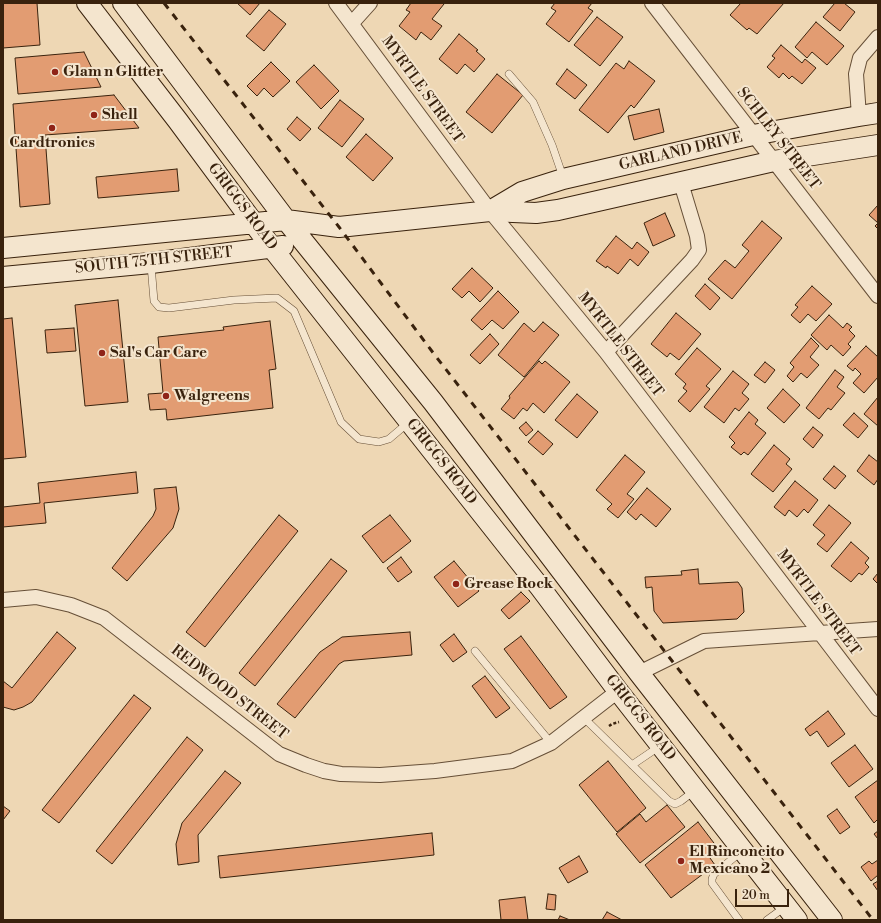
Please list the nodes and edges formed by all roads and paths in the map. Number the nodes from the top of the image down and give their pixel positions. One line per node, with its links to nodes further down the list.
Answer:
1 (87, 3): 17 (main road, GRIGGS ROAD)
2 (123, 3): 16 (main road, GRIGGS ROAD)
3 (336, 3): 6 (street, MYRTLE STREET)
4 (370, 3): 6 (street)
5 (652, 3): 10 (street, SCHLEY STREET)
6 (352, 23): 15 (street, MYRTLE STREET)
7 (878, 37): 9 (street)
8 (509, 74): 13 (lane)
9 (868, 114): 10 (main road, GARLAND DRIVE)
10 (753, 135): 12 (street, SCHLEY STREET); 13 (main road, GARLAND DRIVE)
11 (878, 144): 12 (main road, GARLAND DRIVE)
12 (774, 161): 14 (main road, GARLAND DRIVE); 24 (street, SCHLEY STREET)
13 (564, 180): 15 (main road, GARLAND DRIVE)
14 (681, 183): 15 (main road, GARLAND DRIVE); 25 (street)
15 (490, 211): 18 (main road, GARLAND DRIVE); 25 (street, MYRTLE STREET)
16 (286, 220): 17 (main road, SOUTH 75TH STREET); 18 (main road, GARLAND DRIVE); 19 (main road, GRIGGS ROAD)
17 (253, 222): 20 (main road, SOUTH 75TH STREET); 21 (main road, GRIGGS ROAD)
18 (339, 227): 19 (main road, GARLAND DRIVE)
19 (304, 243): 21 (main road, SOUTH 75TH STREET); 26 (main road, GRIGGS ROAD)
20 (3, 248)
21 (272, 248): 22 (main road, SOUTH 75TH STREET); 27 (main road, GRIGGS ROAD)
22 (151, 263): 23 (main road, SOUTH 75TH STREET); 27 (lane)
23 (3, 277)
24 (878, 296)
25 (606, 352): 31 (street, MYRTLE STREET)
26 (433, 402): 27 (main road); 33 (main road, GRIGGS ROAD)
27 (409, 422): 28 (main road, GRIGGS ROAD)
28 (539, 586): 33 (main road); 34 (main road, GRIGGS ROAD)
29 (3, 600): 37 (street, REDWOOD STREET)
30 (878, 629): 31 (street)
31 (820, 633): 33 (street); 35 (street, MYRTLE STREET)
32 (475, 651): 37 (lane)
33 (639, 672): 39 (main road, GRIGGS ROAD)
34 (618, 691): 36 (street, REDWOOD STREET); 38 (main road, GRIGGS ROAD); 39 (main road)
35 (878, 709)
36 (584, 718): 37 (street, REDWOOD STREET); 40 (lane)
37 (551, 743)
38 (661, 746): 40 (lane); 41 (main road, GRIGGS ROAD)
39 (708, 760): 42 (main road, GRIGGS ROAD)
40 (632, 765): 41 (lane)
41 (696, 789): 43 (main road, GRIGGS ROAD)
42 (768, 837): 43 (main road); 47 (main road, GRIGGS ROAD)
43 (744, 850): 44 (main road, GRIGGS ROAD); 45 (lane)
44 (792, 913): 46 (lane)
45 (739, 920)
46 (767, 920)
47 (832, 920)

